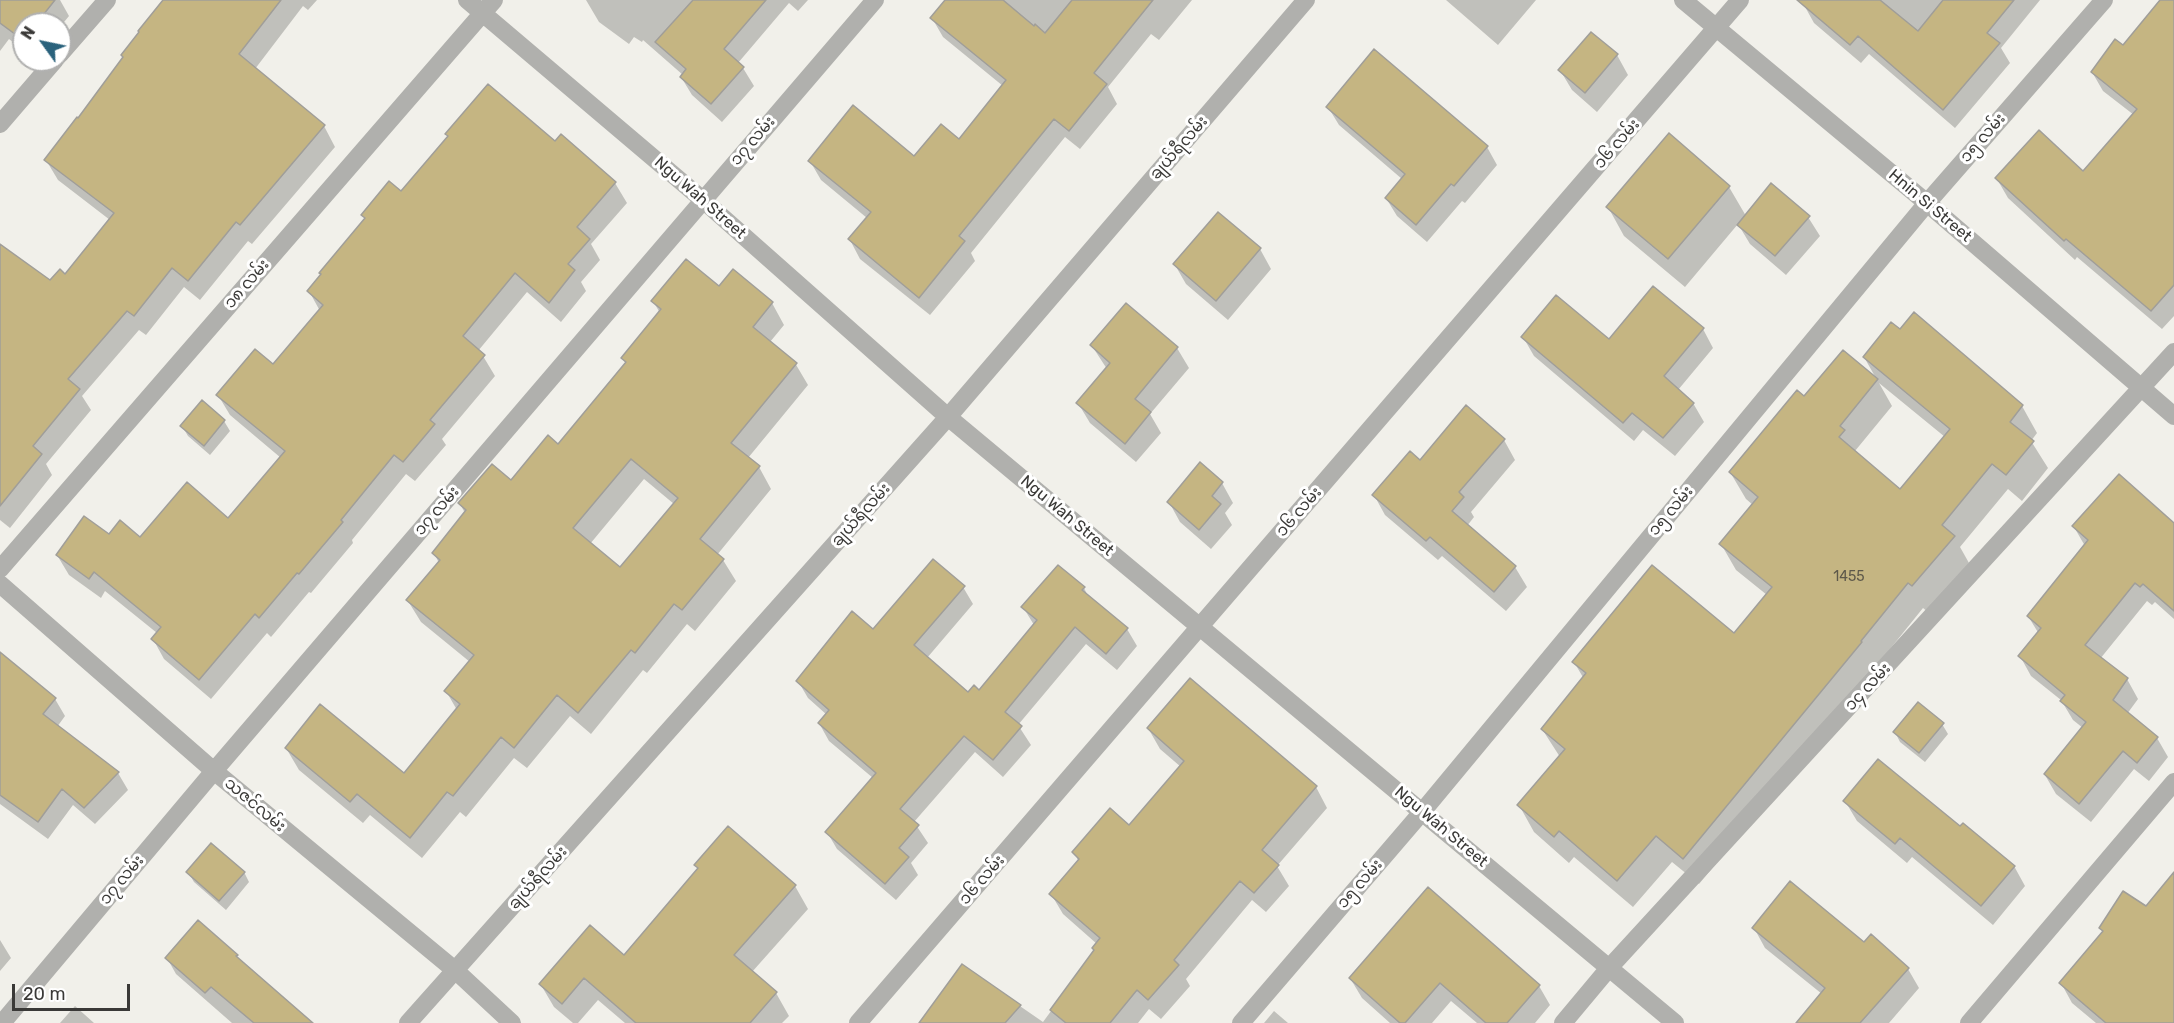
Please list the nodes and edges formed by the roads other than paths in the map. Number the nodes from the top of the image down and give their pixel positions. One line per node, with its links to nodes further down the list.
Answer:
1 (107, 0): 10 (street)
2 (467, 0): 8 (street, Ngu Wah Street)
3 (875, 0): 13 (street, ၁၇ လမ်း)
4 (1306, 0): 18 (street, ချယ်ရီလမ်း)
5 (1683, 0): 9 (street, Hnin Si Street)
6 (1740, 0): 9 (street, ၁၆ လမ်း)
7 (2104, 0): 14 (street, ၁၅ လမ်း)
8 (488, 7): 13 (street, Ngu Wah Street); 19 (street, ၁၈ လမ်း)
9 (1717, 28): 14 (street, Hnin Si Street); 21 (street, ၁၆ လမ်း)
10 (72, 40)
11 (45, 72): 12 (street)
12 (0, 124)
13 (703, 200): 18 (street, Ngu Wah Street); 22 (street, ၁၇ လမ်း)
14 (1926, 203): 16 (street, Hnin Si Street); 24 (street, ၁၅ လမ်း)
15 (2174, 352): 16 (street, ၁၄ လမ်း)
16 (2142, 388): 17 (street, Hnin Si Street); 25 (street, ၁၄ လမ်း)
17 (2174, 416)
18 (948, 417): 21 (street, Ngu Wah Street); 26 (street, ချယ်ရီလမ်း)
19 (0, 569)
20 (0, 584): 22 (street, သဇင်လမ်း)
21 (1200, 627): 24 (street, Ngu Wah Street); 30 (street, ၁၆ လမ်း)
22 (214, 771): 26 (street, သဇင်လမ်း); 27 (street, ၁၇ လမ်း)
23 (2174, 782): 34 (street)
24 (1422, 812): 25 (street, Ngu Wah Street); 31 (street, ၁၅ လမ်း)
25 (1609, 968): 32 (street, ၁၄ လမ်း); 33 (street, Ngu Wah Street)
26 (456, 971): 28 (street, ချယ်ရီလမ်း); 29 (street, သဇင်လမ်း)
27 (2, 1023)
28 (408, 1023)
29 (512, 1023)
30 (858, 1023)
31 (1241, 1023)
32 (1563, 1023)
33 (1675, 1023)
34 (1969, 1023)

